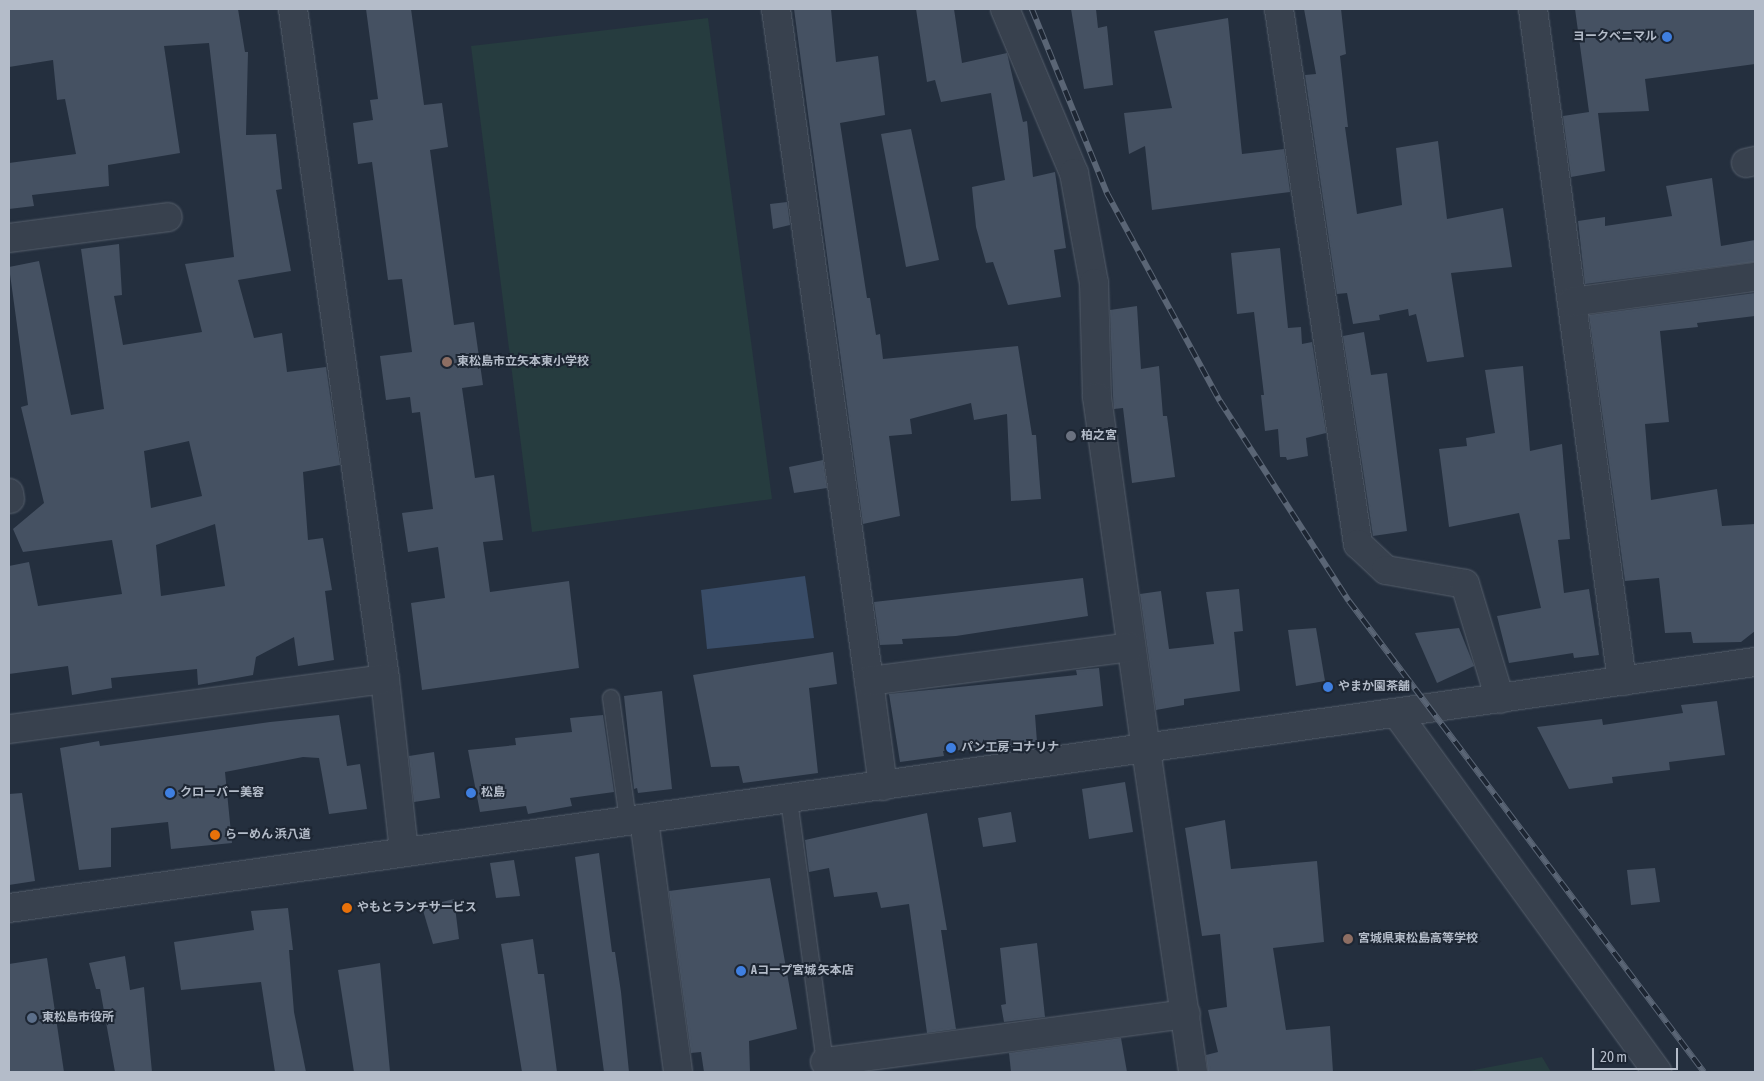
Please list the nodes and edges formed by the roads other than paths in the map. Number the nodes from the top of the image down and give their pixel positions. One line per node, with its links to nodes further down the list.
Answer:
1 (293, 9): 12 (street)
2 (776, 9): 13 (street)
3 (1005, 9): 10 (street)
4 (1279, 9): 16 (street)
5 (1533, 9): 9 (street)
6 (168, 216): 7 (street)
7 (9, 238)
8 (1755, 277): 9 (street)
9 (1572, 302): 14 (street)
10 (1130, 647): 13 (street); 19 (street)
11 (1755, 662): 14 (street)
12 (385, 679): 18 (street); 23 (street)
13 (869, 681): 20 (street)
14 (1622, 681): 16 (street)
15 (611, 698): 22 (lane)
16 (1500, 699): 17 (street)
17 (1398, 714): 19 (street); 29 (street)
18 (9, 729)
19 (1146, 749): 20 (street); 25 (street)
20 (883, 786): 21 (street)
21 (789, 800): 22 (street); 26 (lane)
22 (636, 821): 23 (street); 27 (street)
23 (404, 852): 24 (street)
24 (9, 908)
25 (1186, 1014): 26 (street); 28 (street)
26 (826, 1067)
27 (678, 1071)
28 (1193, 1072)
29 (1657, 1072)

